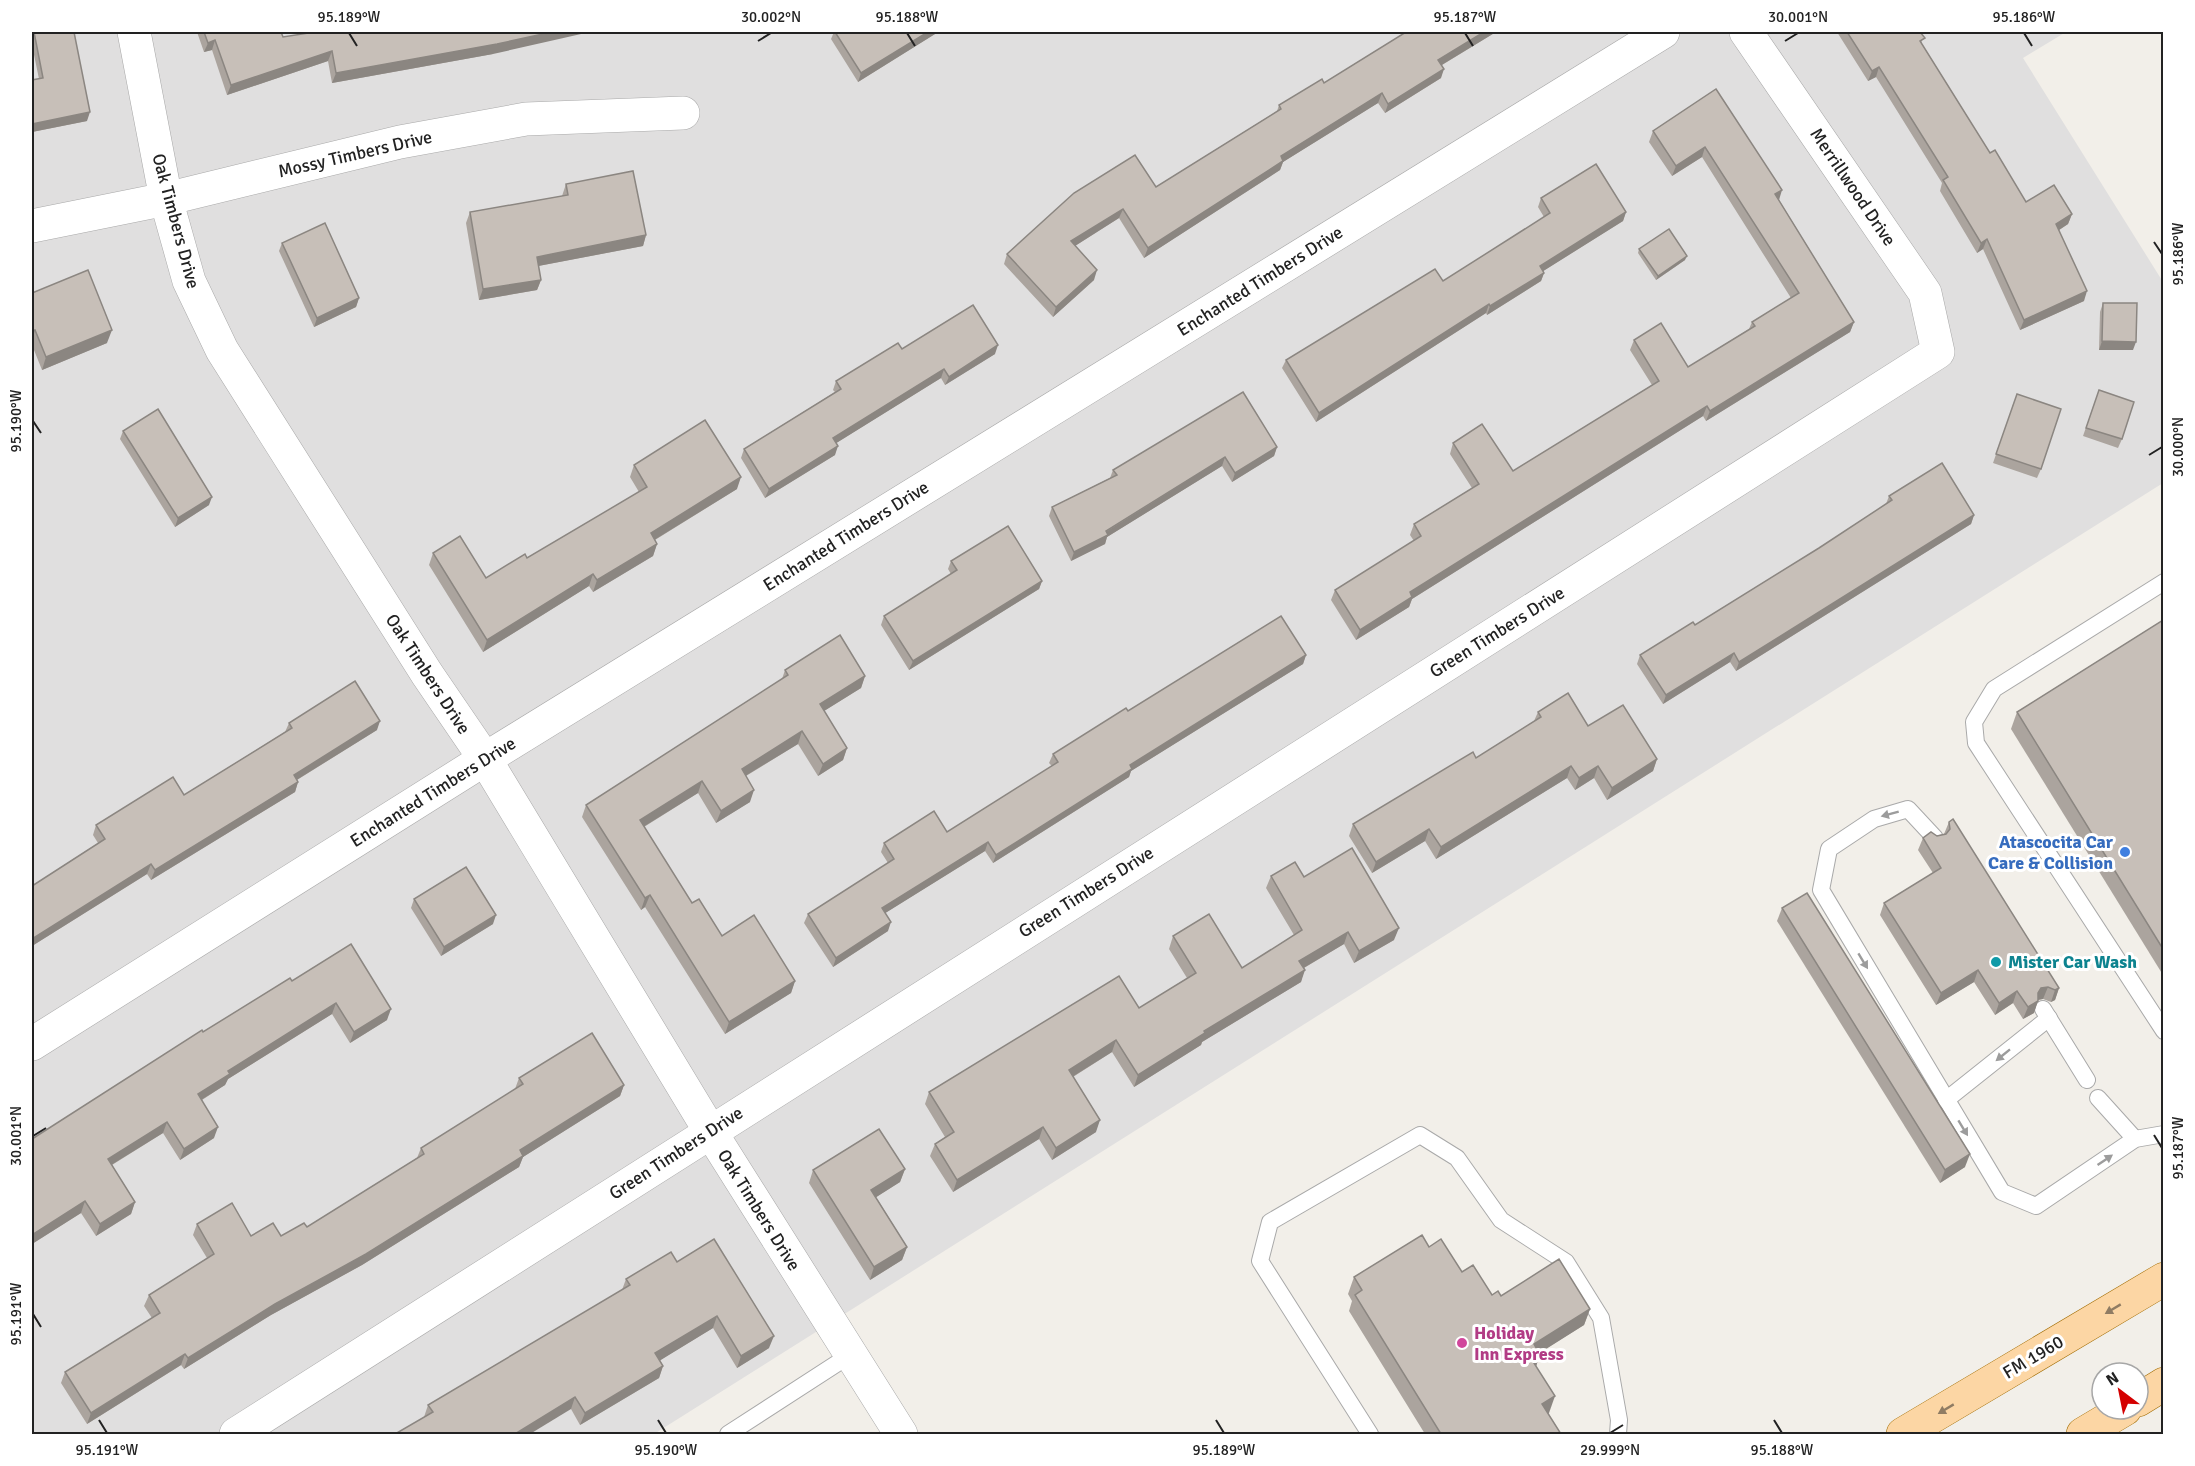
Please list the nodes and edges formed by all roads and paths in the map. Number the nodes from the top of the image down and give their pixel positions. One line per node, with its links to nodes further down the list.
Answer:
1 (134, 32): 5 (street, Oak Timbers Drive)
2 (1663, 32): 9 (street, Enchanted Timbers Drive)
3 (1746, 32): 7 (street, Merrillwood Drive)
4 (683, 113): 5 (street, Mossy Timbers Drive)
5 (166, 199): 6 (street, Mossy Timbers Drive); 9 (street, Oak Timbers Drive)
6 (32, 226)
7 (1938, 352): 16 (street, Green Timbers Drive)
8 (2163, 582): 11 (lane)
9 (484, 759): 12 (street, Enchanted Timbers Drive); 16 (street, Oak Timbers Drive)
10 (1935, 838): 15 (lane, one-way to 15)
11 (2163, 1031)
12 (32, 1044)
13 (2087, 1080): 15 (lane, one-way to 15)
14 (2098, 1098): 18 (lane)
15 (1946, 1100): 18 (lane, one-way to 18)
16 (710, 1131): 20 (street, Oak Timbers Drive); 23 (street, Green Timbers Drive)
17 (2163, 1134): 18 (lane)
18 (2135, 1139)
19 (2163, 1279): 28 (main road, FM 1960 / FM 1960, one-way to 28)
20 (850, 1355): 24 (lane); 25 (street, Oak Timbers Drive)
21 (2163, 1384): 22 (main road)
22 (2150, 1392)
23 (236, 1434)
24 (728, 1434)
25 (901, 1434)
26 (1370, 1434): 27 (lane)
27 (1618, 1434)
28 (1903, 1434)

